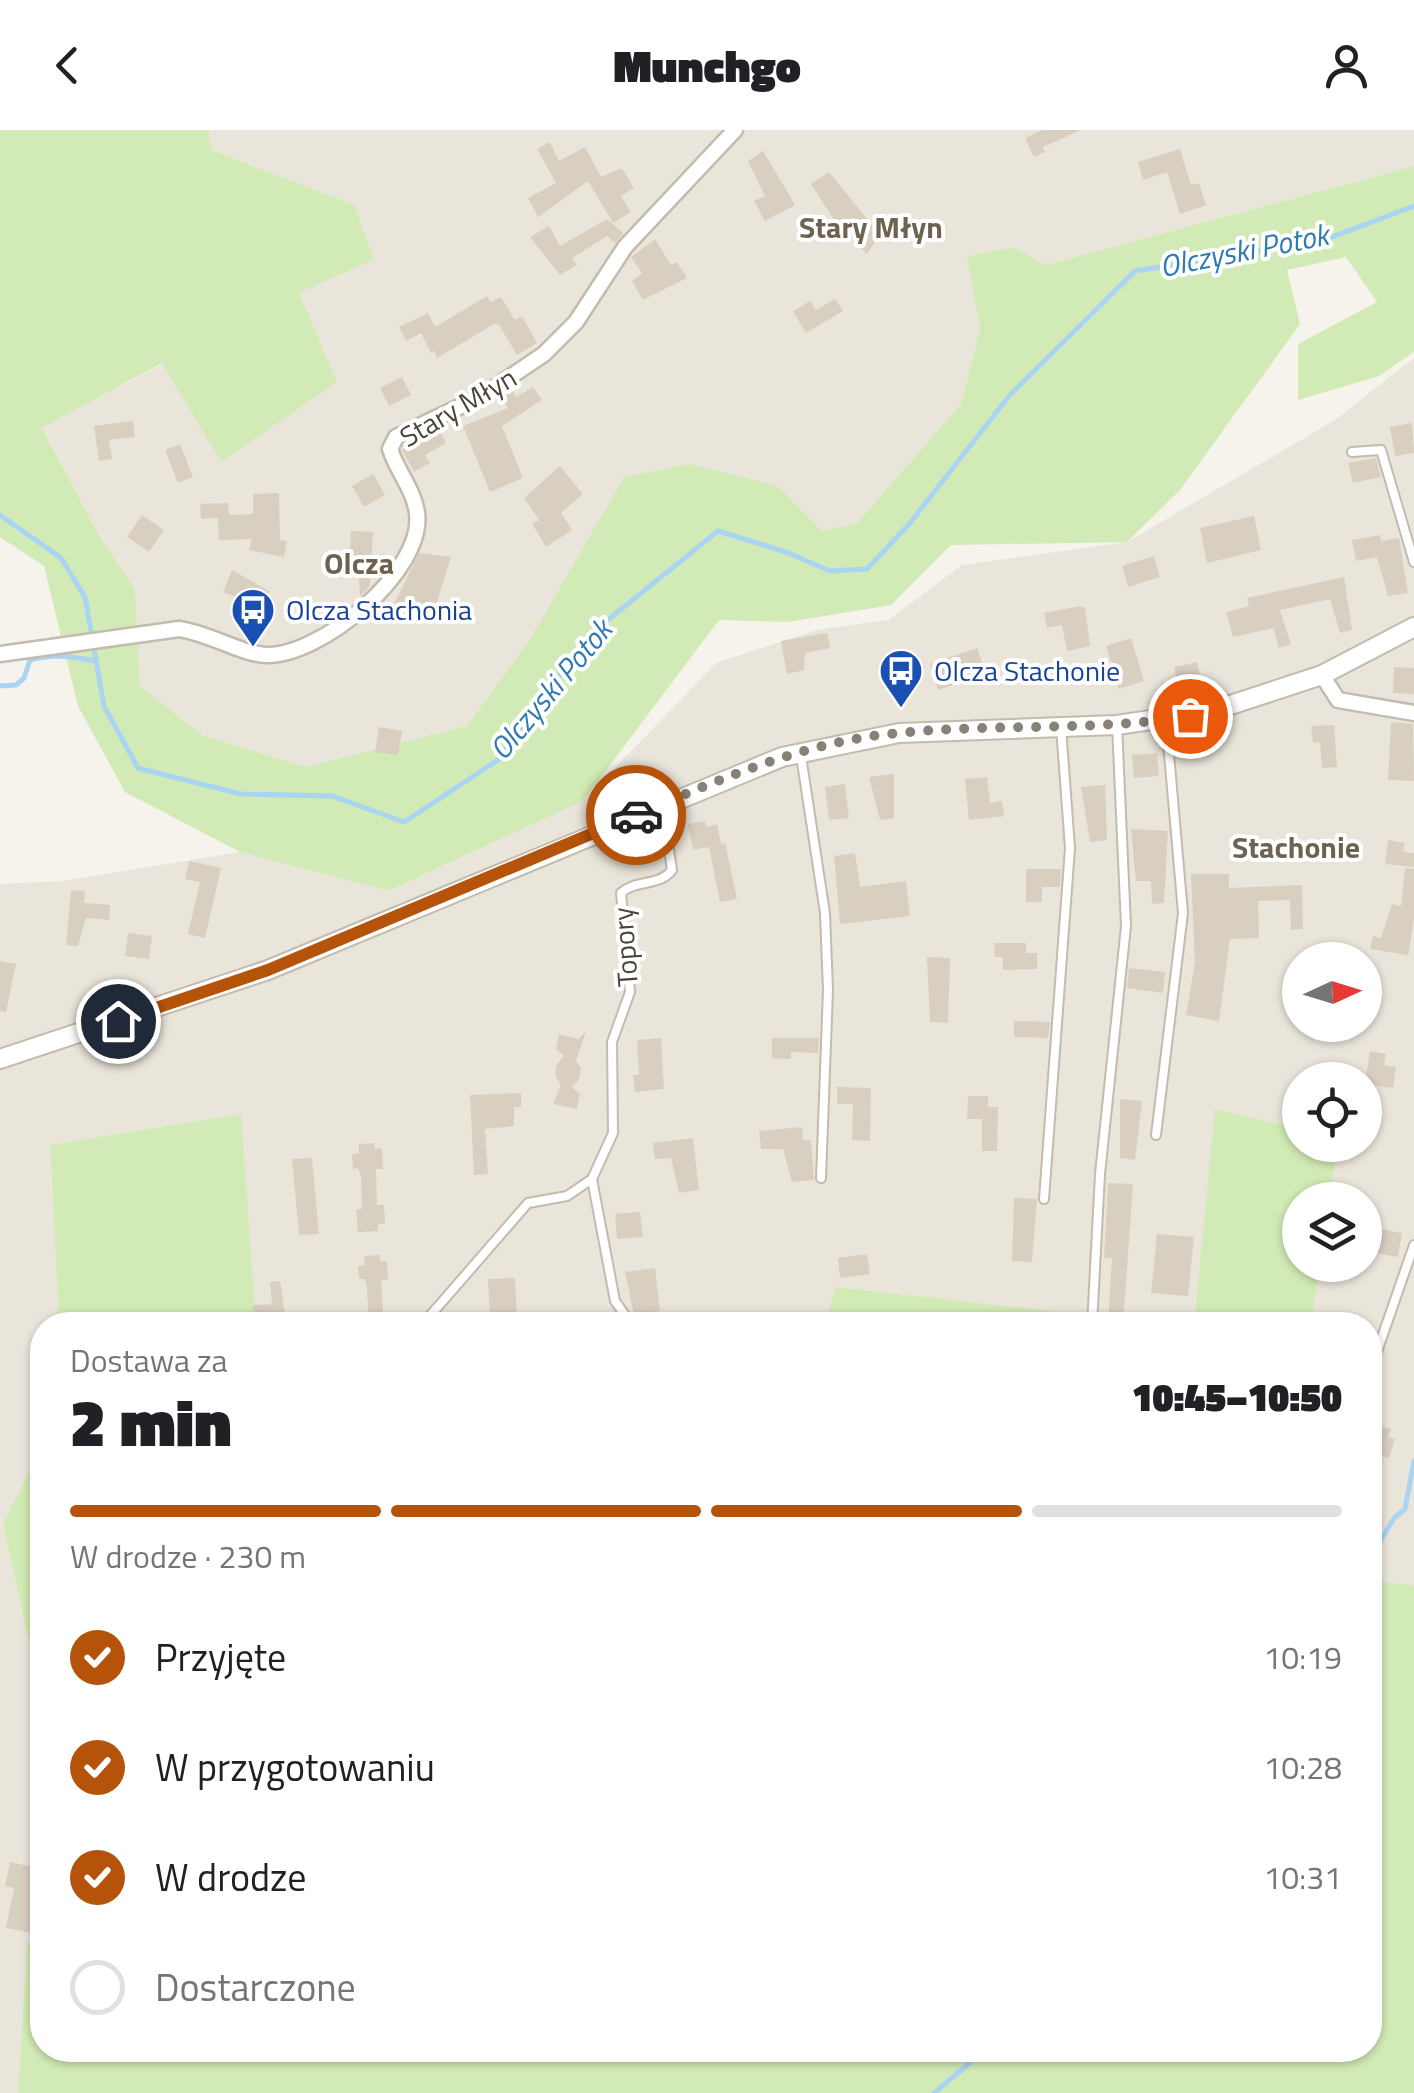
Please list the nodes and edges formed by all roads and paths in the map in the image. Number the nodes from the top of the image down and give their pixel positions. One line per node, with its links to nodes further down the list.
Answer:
1 (735, 130): 5 (street, Stary Młyn)
2 (1352, 452): 3 (lane)
3 (1414, 562)
4 (1414, 627): 6 (street)
5 (0, 654)
6 (1322, 676): 7 (street); 8 (street)
7 (1414, 713)
8 (1166, 720): 9 (street); 14 (lane)
9 (1116, 725): 10 (street); 21 (lane)
10 (1061, 727): 11 (street); 17 (lane)
11 (800, 752): 12 (street); 15 (lane)
12 (661, 805): 13 (street); 16 (lane, Topory)
13 (0, 1059)
14 (1156, 1135)
15 (821, 1178)
16 (592, 1179): 19 (lane); 20 (lane)
17 (1044, 1199)
18 (1414, 1244): 22 (lane)
19 (433, 1312)
20 (623, 1312)
21 (1093, 1312)
22 (1382, 1337)

